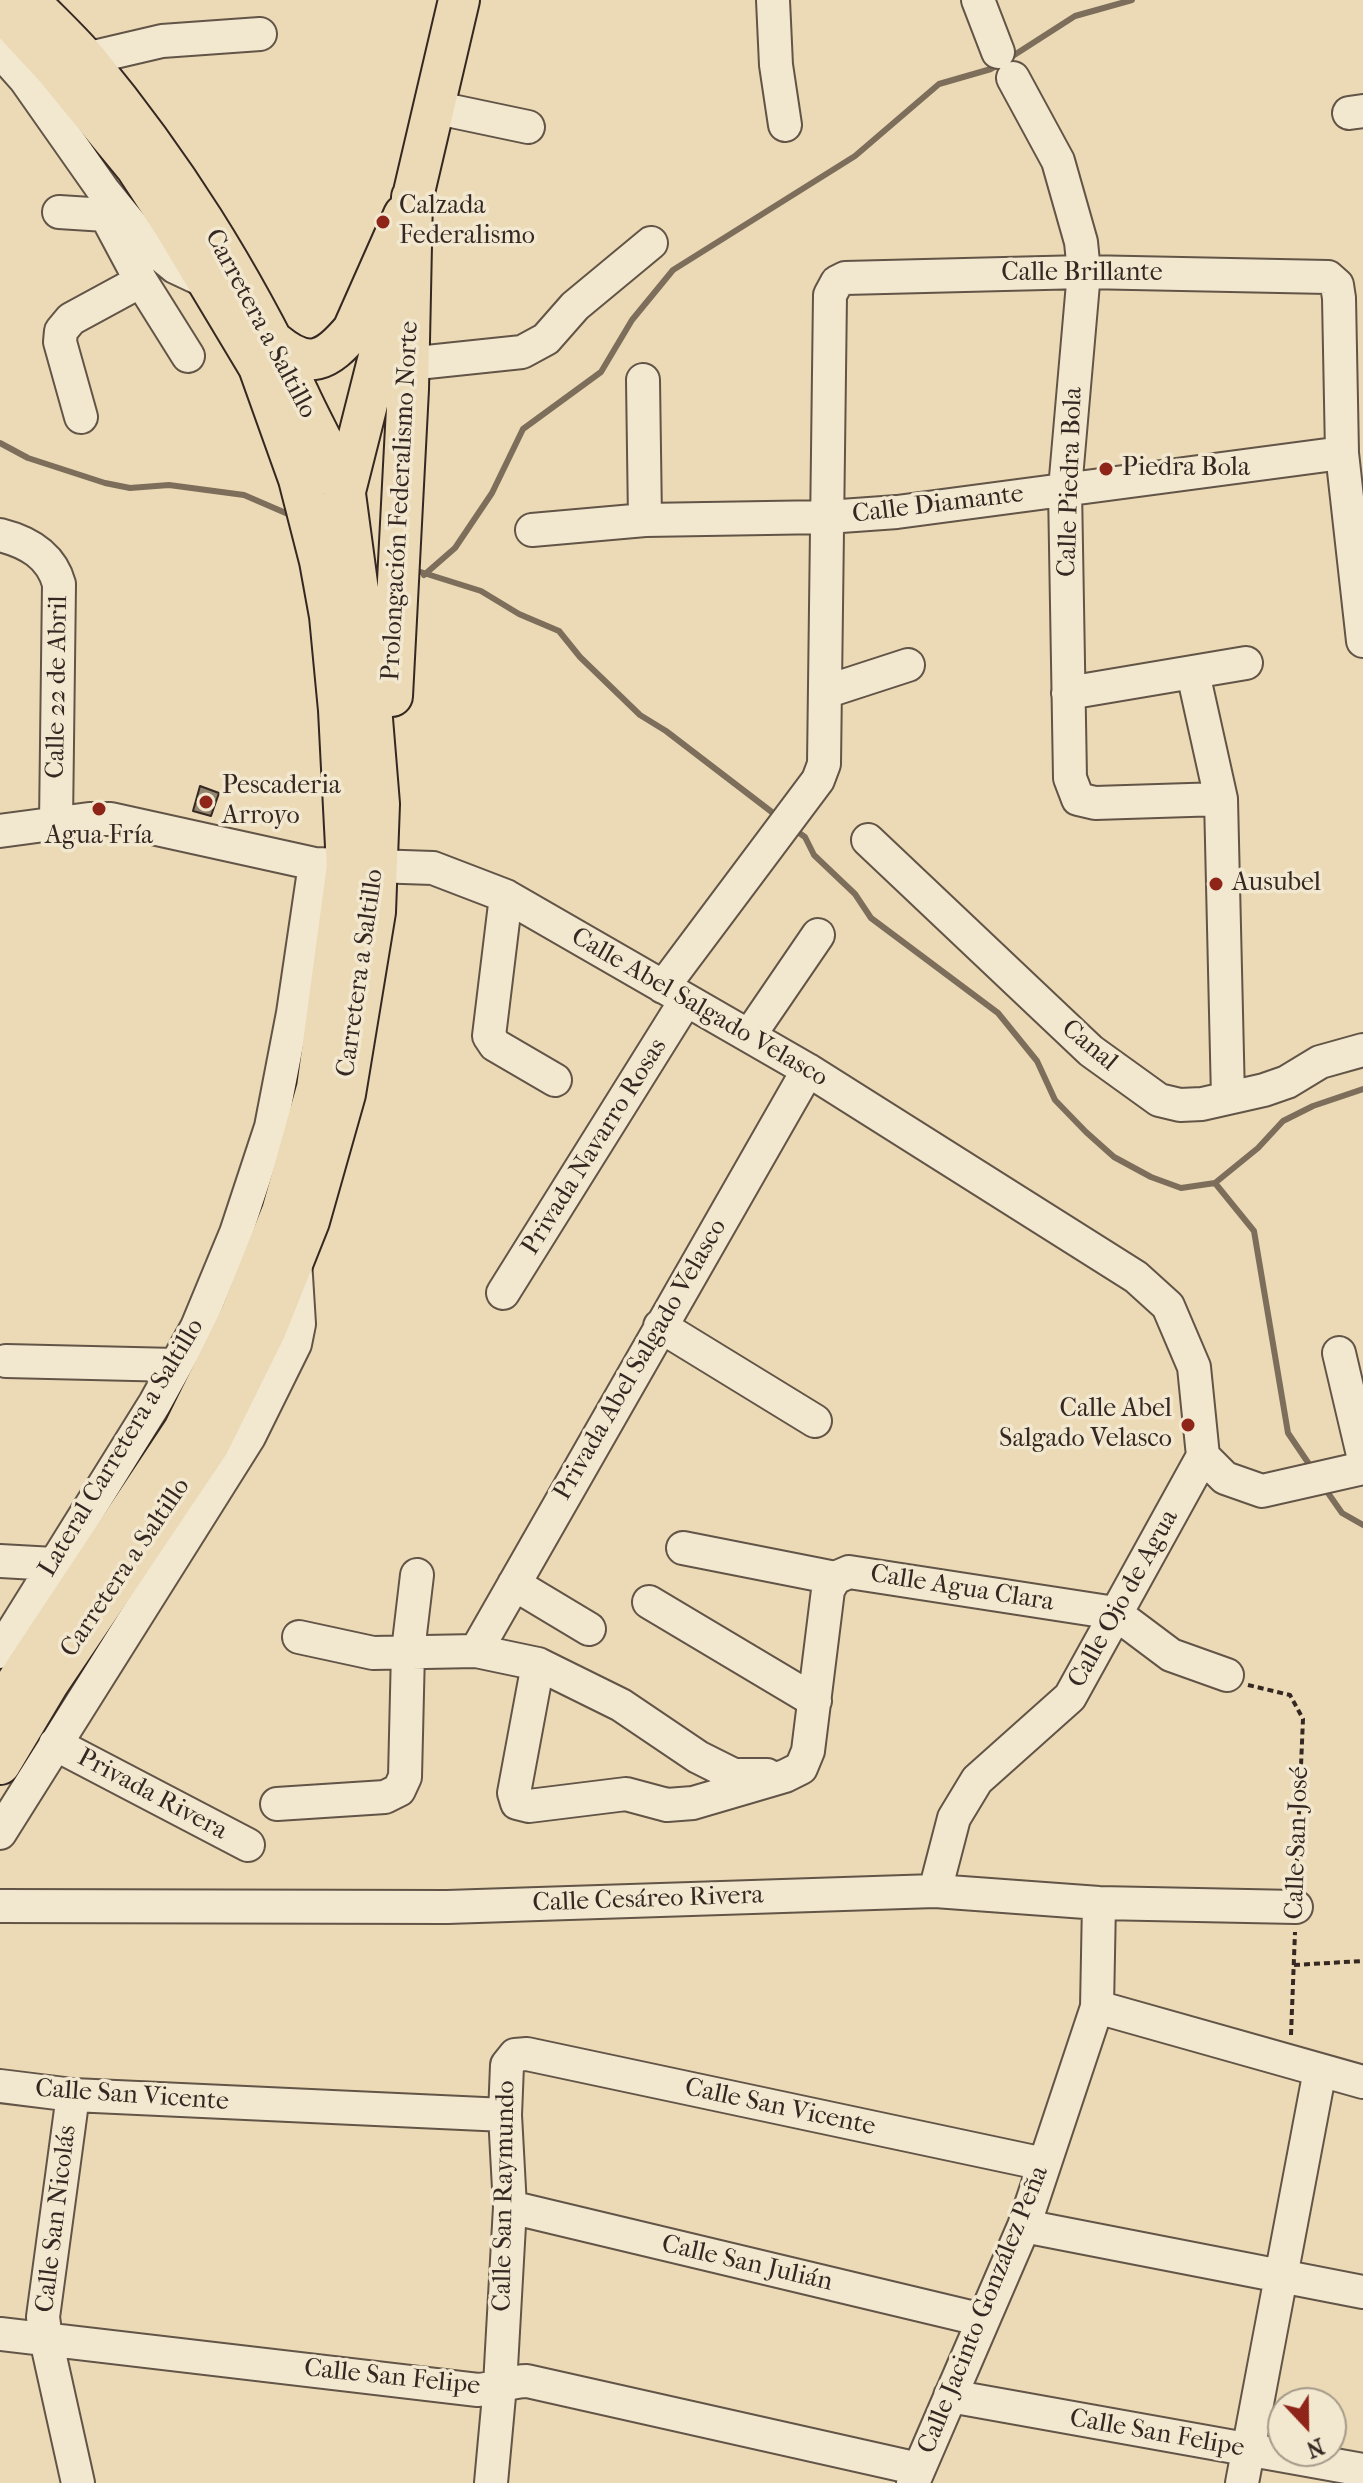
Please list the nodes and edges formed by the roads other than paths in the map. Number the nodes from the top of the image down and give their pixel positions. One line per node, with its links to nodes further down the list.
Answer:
1 (28, 0): 8 (main road, Carretera a Saltillo)
2 (459, 0): 9 (main road, Prolongación Federalismo Norte)
3 (773, 0): 10 (street)
4 (978, 0): 16 (street, Calle Piedra Bola)
5 (0, 9): 18 (main road, Carretera a Saltillo)
6 (260, 34): 8 (street)
7 (0, 52): 13 (street)
8 (85, 59): 20 (main road, Carretera a Saltillo)
9 (433, 107): 11 (street); 12 (main road, Prolongación Federalismo Norte)
10 (785, 125)
11 (528, 127)
12 (412, 197): 20 (main road); 22 (main road, Prolongación Federalismo Norte); 27 (main road, Prolongación Federalismo Norte)
13 (104, 202): 14 (street); 17 (street); 18 (street)
14 (59, 212)
15 (651, 243): 22 (street)
16 (1084, 272): 19 (street, Calle Brillante); 26 (street, Calle Piedra Bola); 28 (street, Calle Brillante)
17 (141, 281): 21 (street); 24 (street)
18 (207, 282): 27 (main road, Carretera a Saltillo)
19 (1343, 290): 25 (street)
20 (275, 343): 27 (main road, Carretera a Saltillo)
21 (188, 356)
22 (408, 364): 35 (main road, Prolongación Federalismo Norte)
23 (643, 380): 29 (street)
24 (81, 417)
25 (1342, 453): 26 (street, Calle Diamante); 33 (street)
26 (1065, 489): 28 (street, Calle Diamante); 40 (street, Calle Piedra Bola)
27 (334, 510): 32 (main road, Prolongación Federalismo Norte); 35 (main road, Carretera a Saltillo)
28 (827, 517): 29 (street, Calle Diamante); 39 (street)
29 (645, 520): 30 (street, Calle Diamante)
30 (532, 530)
31 (0, 535): 42 (street, Calle 22 de Abril)
32 (320, 561): 35 (main road, Carretera a Saltillo)
33 (1361, 585): 34 (street)
34 (1363, 641)
35 (365, 658): 45 (main road, Carretera a Saltillo); 45 (main road, Carretera a Saltillo)
36 (1246, 663): 38 (street)
37 (908, 665): 39 (street)
38 (1193, 673): 40 (street); 41 (street)
39 (825, 692): 48 (street, Privada Navarro Rosas)
40 (1068, 693): 41 (street, Calle Piedra Bola)
41 (1221, 799): 53 (street)
42 (56, 823): 43 (street, Calle Abel Salgado Velasco); 45 (street, Calle Abel Salgado Velasco)
43 (0, 831)
44 (868, 840): 53 (street, Canal)
45 (346, 866): 46 (street, Calle Abel Salgado Velasco); 54 (main road, Carretera a Saltillo); 59 (street, Lateral Carretera a Saltillo); 80 (main road, Carretera a Saltillo)
46 (506, 896): 48 (street, Calle Abel Salgado Velasco); 52 (street)
47 (818, 935): 49 (street)
48 (675, 993): 49 (street, Calle Abel Salgado Velasco); 55 (street, Privada Navarro Rosas)
49 (749, 1036): 51 (street, Calle Abel Salgado Velasco)
50 (1363, 1050): 53 (street, Canal)
51 (808, 1070): 56 (street, Privada Abel Salgado Velasco); 62 (street, Calle Abel Salgado Velasco)
52 (555, 1080)
53 (1228, 1098)
54 (295, 1258): 81 (street); 82 (main road, Carretera a Saltillo)
55 (503, 1293)
56 (660, 1326): 60 (street); 69 (street, Privada Abel Salgado Velasco)
57 (1339, 1353): 61 (street)
58 (6, 1361): 59 (street)
59 (176, 1365): 66 (street, Lateral Carretera a Saltillo)
60 (815, 1421)
61 (1363, 1455)
62 (1203, 1456): 63 (street); 71 (street, Calle Ojo de Agua)
63 (1363, 1468)
64 (683, 1548): 68 (street, Calle Agua Clara)
65 (0, 1561): 66 (street)
66 (54, 1564): 76 (street, Lateral Carretera a Saltillo)
67 (417, 1575): 74 (street)
68 (835, 1578): 71 (street, Calle Agua Clara); 79 (street)
69 (514, 1584): 72 (street); 75 (street, Privada Abel Salgado Velasco)
70 (649, 1602): 79 (street)
71 (1115, 1613): 78 (street, Calle Agua Clara); 87 (street, Calle Ojo de Agua)
72 (589, 1629)
73 (299, 1637): 74 (street)
74 (408, 1651): 75 (street); 84 (street)
75 (476, 1651): 77 (street)
76 (0, 1652)
77 (538, 1664): 83 (street); 83 (street)
78 (1227, 1675)
79 (815, 1701): 83 (street)
80 (0, 1708)
81 (55, 1744): 85 (street); 86 (street, Privada Rivera)
82 (0, 1764)
83 (785, 1776)
84 (277, 1804)
85 (0, 1833)
86 (248, 1845)
87 (935, 1891): 88 (street, Calle Cesáreo Rivera); 89 (street, Calle Cesáreo Rivera)
88 (1099, 1903): 90 (street, Calle Cesáreo Rivera); 91 (street, Calle Jacinto González Peña)
89 (0, 1906)
90 (1296, 1907)
91 (1097, 2007): 93 (street); 98 (street, Calle Jacinto González Peña)
92 (515, 2055): 97 (street, Calle San Raymundo); 98 (street, Calle San Vicente)
93 (1305, 2066): 94 (street); 101 (street)
94 (1363, 2082)
95 (0, 2086): 96 (street, Calle San Vicente)
96 (73, 2095): 97 (street, Calle San Vicente); 105 (street, Calle San Nicolás)
97 (505, 2115): 99 (street, Calle San Raymundo)
98 (1044, 2164): 100 (street, Calle Jacinto González Peña)
99 (510, 2207): 103 (street, Calle San Julián); 106 (street, Calle San Raymundo)
100 (1024, 2226): 101 (street); 103 (street, Calle Jacinto González Peña)
101 (1279, 2276): 102 (street); 108 (street)
102 (1363, 2292)
103 (983, 2320): 107 (street, Calle Jacinto González Peña)
104 (0, 2334): 105 (street, Calle San Felipe)
105 (46, 2339): 106 (street, Calle San Felipe); 111 (street, Calle San Nicolás)
106 (500, 2385): 110 (street, Calle San Felipe); 112 (street, Calle San Raymundo)
107 (950, 2396): 108 (street, Calle San Felipe); 110 (street, Calle Jacinto González Peña)
108 (1248, 2450): 109 (street, Calle San Felipe); 113 (street)
109 (1363, 2470)
110 (916, 2476)
111 (78, 2483)
112 (491, 2483)
113 (1242, 2483)

